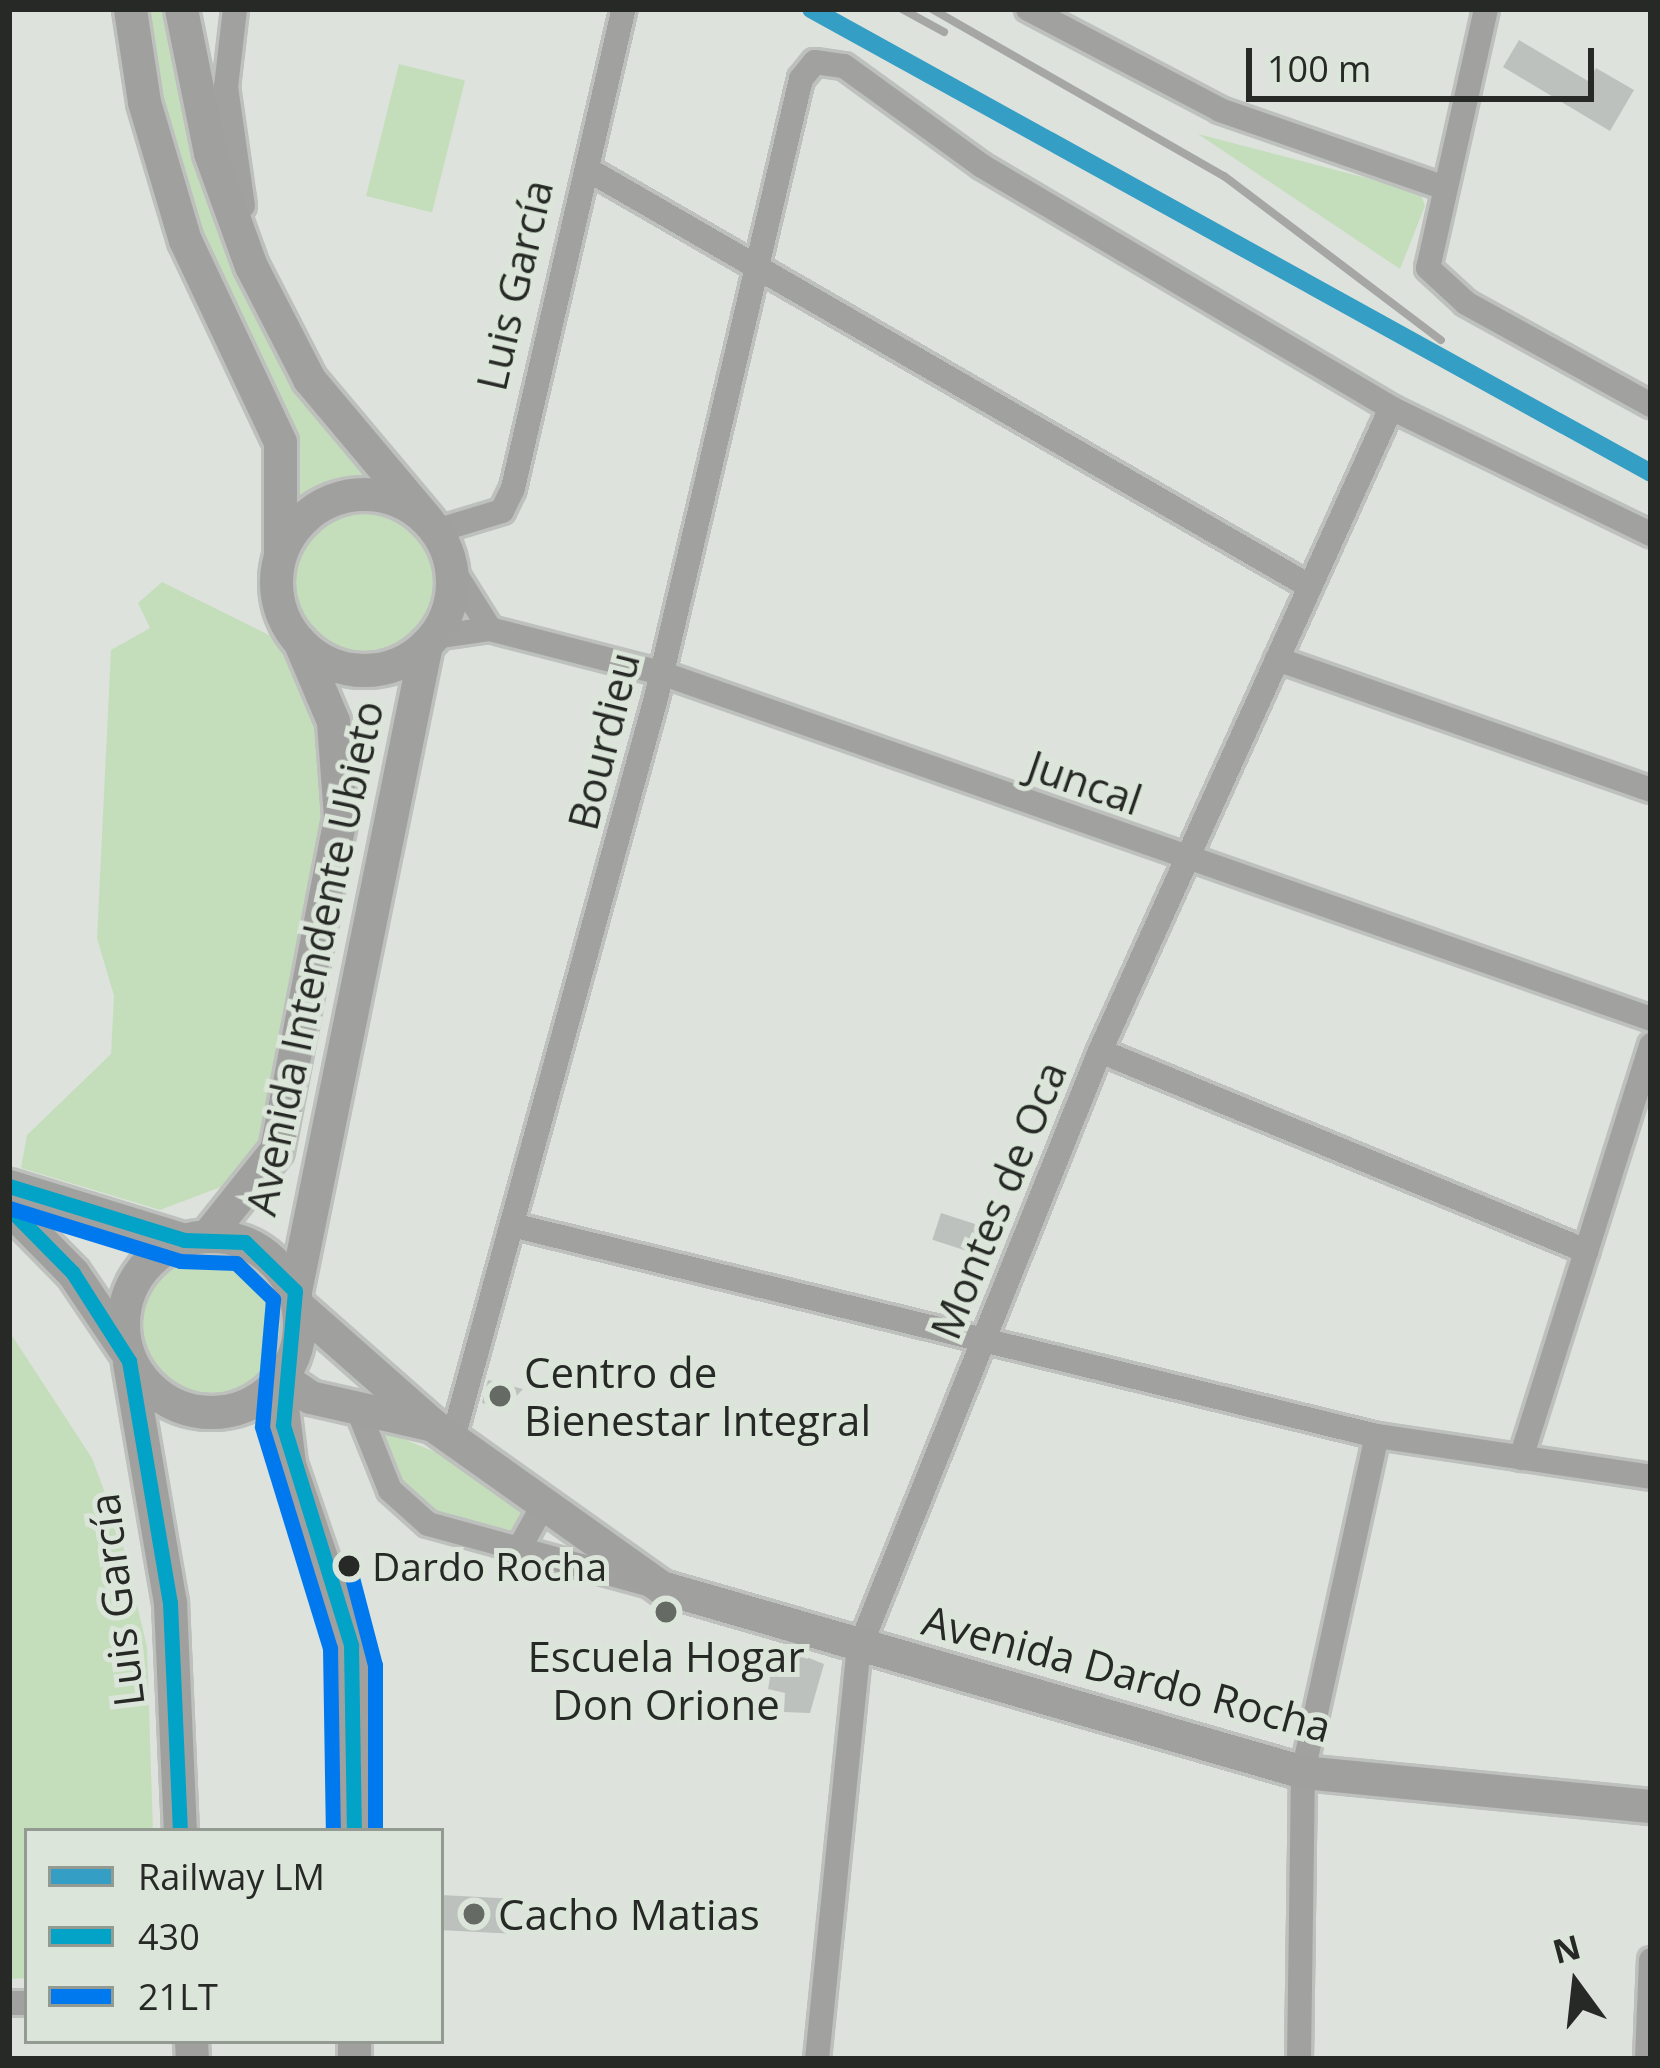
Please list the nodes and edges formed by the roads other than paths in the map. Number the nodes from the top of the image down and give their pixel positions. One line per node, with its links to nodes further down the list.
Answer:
1 (130, 9): 15 (main road)
2 (181, 9): 10 (main road)
3 (235, 9): 10 (street)
4 (624, 9): 7 (street, Luis García)
5 (1486, 9): 8 (street)
6 (1040, 12): 8 (street)
7 (587, 169): 9 (street); 13 (street, Luis García)
8 (1445, 188): 11 (street)
9 (754, 266): 12 (street, Bourdieu); 17 (street); 22 (street, Bourdieu)
10 (278, 323): 13 (main road)
11 (1651, 405)
12 (1390, 408): 14 (street); 17 (street, Montes de Oca)
13 (432, 526): 15 (main road); 16 (main road)
14 (1651, 534)
15 (279, 559): 19 (main road)
16 (451, 567): 18 (street); 20 (main road)
17 (1309, 586): 21 (street, Montes de Oca)
18 (490, 629): 20 (street, Juncal); 22 (street, Juncal)
19 (294, 636): 20 (main road); 31 (main road, Avenida Intendente Ubieto)
20 (429, 640): 33 (main road, Avenida Intendente Ubieto)
21 (1277, 659): 23 (street); 24 (street, Montes de Oca)
22 (661, 673): 24 (street, Juncal); 30 (street, Bourdieu)
23 (1651, 790)
24 (1186, 859): 25 (street, Juncal); 27 (street, Montes de Oca)
25 (1651, 1018)
26 (1651, 1045): 32 (street)
27 (1100, 1051): 32 (street); 34 (street, Montes de Oca)
28 (9, 1186): 31 (main road)
29 (9, 1208): 35 (main road, Luis García)
30 (516, 1226): 34 (street); 38 (street, Bourdieu)
31 (196, 1238): 33 (main road); 35 (main road)
32 (1586, 1251): 40 (street)
33 (297, 1299): 36 (main road); 38 (main road, Avenida Dardo Rocha)
34 (981, 1346): 39 (street); 45 (street, Montes de Oca)
35 (127, 1355): 36 (main road); 48 (main road, Luis García)
36 (281, 1380): 37 (main road, Avenida Dardo Rocha); 49 (main road)
37 (358, 1410): 38 (main road, Avenida Dardo Rocha); 43 (street, Avenida Dardo Rocha)
38 (443, 1432): 42 (main road, Avenida Dardo Rocha)
39 (1377, 1436): 40 (street); 46 (street)
40 (1521, 1458): 41 (street)
41 (1651, 1477)
42 (544, 1504): 43 (street); 44 (main road, Avenida Dardo Rocha)
43 (516, 1554): 44 (street, Avenida Dardo Rocha)
44 (662, 1587): 45 (main road, Avenida Dardo Rocha)
45 (859, 1649): 46 (main road, Avenida Dardo Rocha); 52 (street, Montes de Oca)
46 (1304, 1772): 47 (main road, Avenida Dardo Rocha); 53 (street)
47 (1651, 1806)
48 (181, 1828)
49 (354, 1828)
50 (1651, 1960): 51 (street)
51 (1650, 1985): 54 (street)
52 (817, 2059)
53 (1299, 2059)
54 (1647, 2059)

